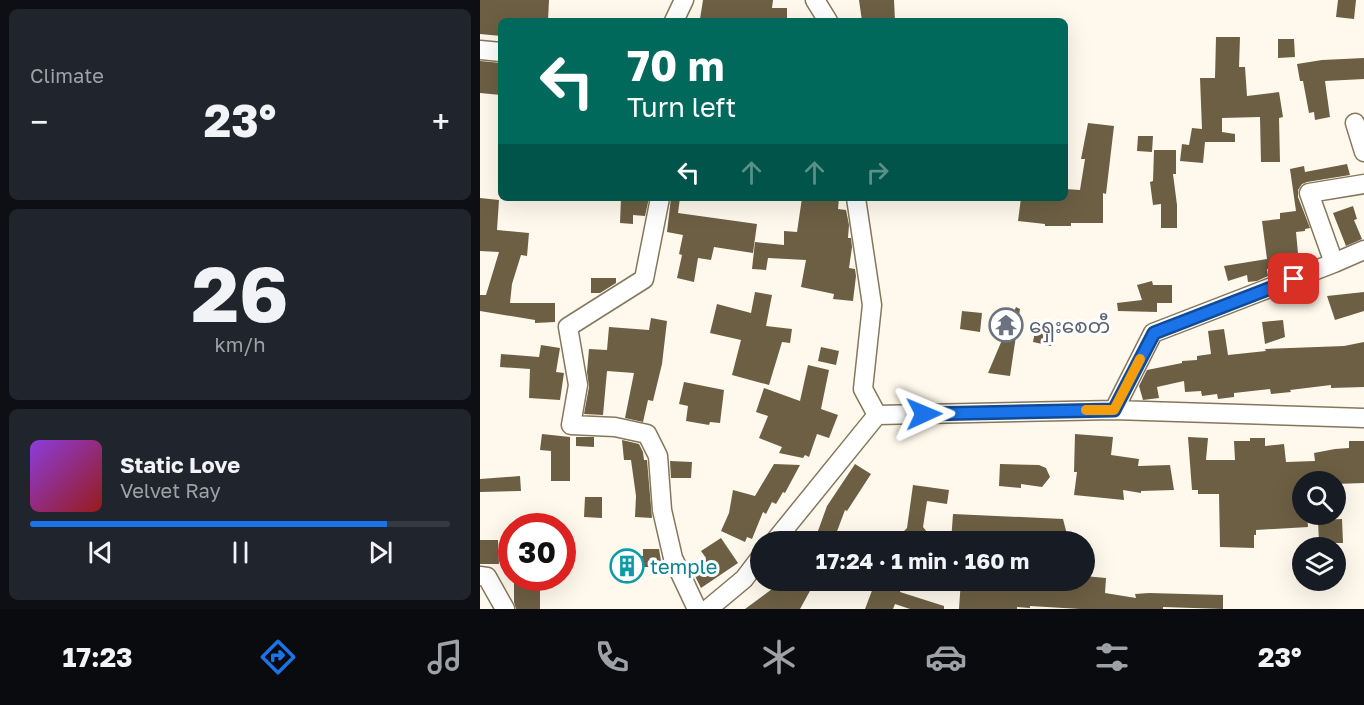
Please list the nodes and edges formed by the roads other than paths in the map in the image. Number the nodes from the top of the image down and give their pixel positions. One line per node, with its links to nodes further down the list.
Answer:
1 (684, 0): 3 (street)
2 (815, 0): 4 (street)
3 (675, 18)
4 (826, 18)
5 (480, 50): 6 (street)
6 (498, 52)
7 (1355, 123): 8 (street)
8 (1364, 152)
9 (1364, 184): 13 (street)
10 (659, 201): 21 (street)
11 (856, 201): 15 (street)
12 (1364, 250): 13 (street)
13 (1334, 263): 14 (street)
14 (1114, 410): 15 (street); 16 (street)
15 (877, 415): 17 (street)
16 (1364, 418)
17 (783, 531)
18 (750, 571): 22 (street)
19 (480, 576): 20 (street)
20 (505, 609)
21 (697, 609)
22 (708, 609)

